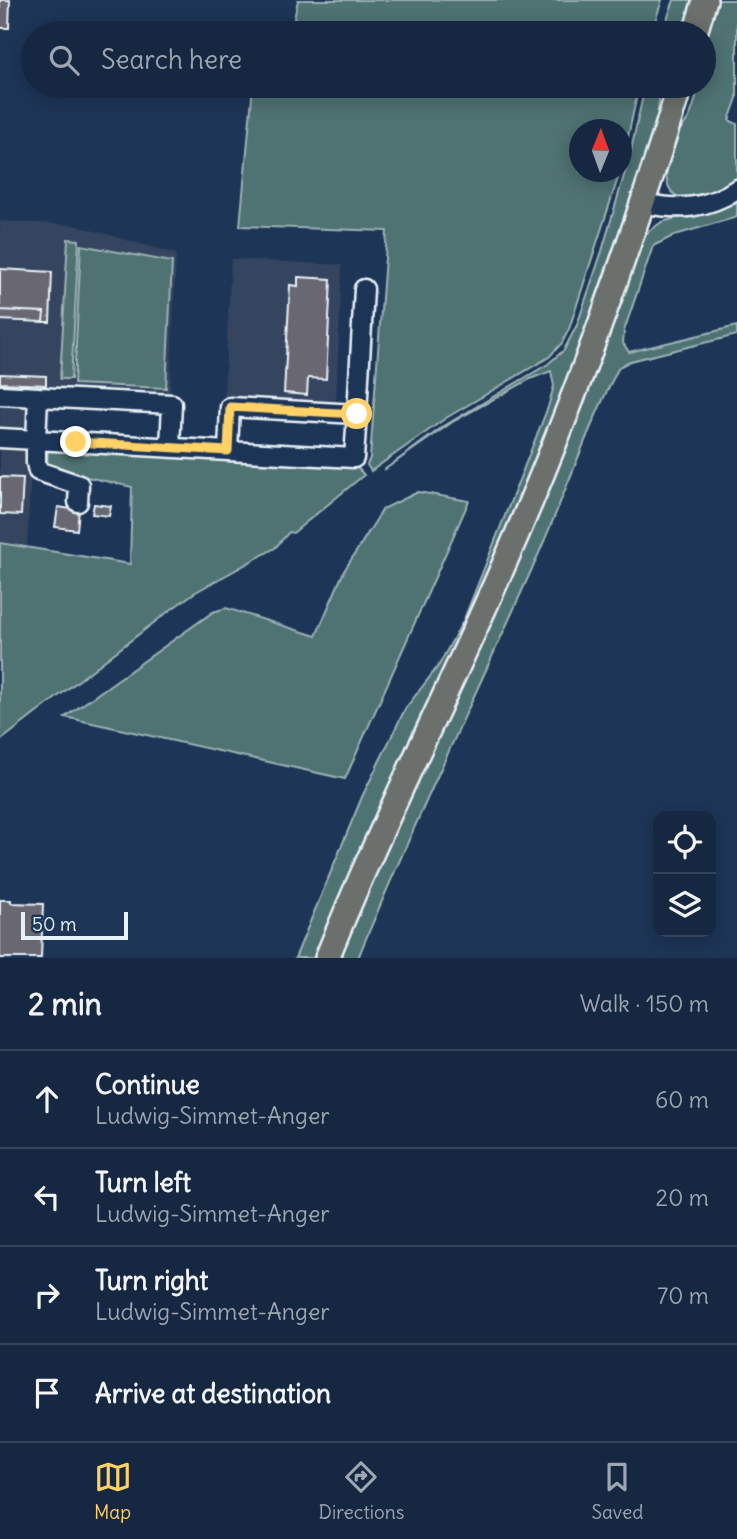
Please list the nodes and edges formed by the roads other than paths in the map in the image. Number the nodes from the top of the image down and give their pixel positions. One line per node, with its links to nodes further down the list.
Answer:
1 (705, 0): 2 (main road)
2 (699, 21)
3 (676, 98): 5 (main road)
4 (737, 189): 5 (street)
5 (643, 203): 15 (main road)
6 (364, 289): 9 (street)
7 (0, 395): 8 (street)
8 (38, 397): 11 (street); 12 (street)
9 (357, 414): 13 (street); 13 (street)
10 (0, 438): 11 (street)
11 (36, 440): 12 (street); 14 (street)
12 (170, 447): 13 (street)
13 (228, 451)
14 (78, 502)
15 (327, 958)

